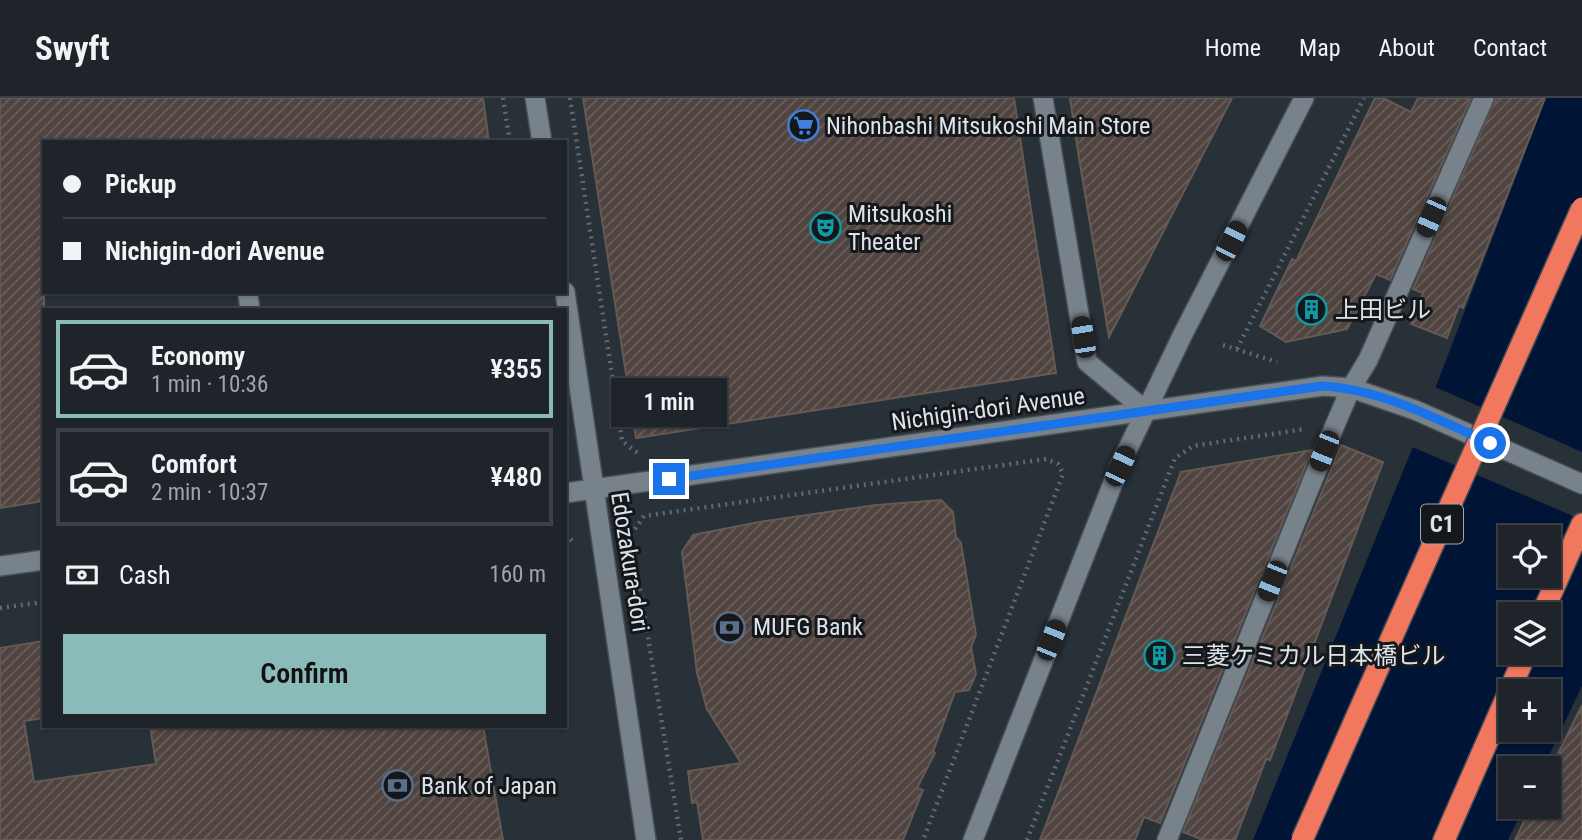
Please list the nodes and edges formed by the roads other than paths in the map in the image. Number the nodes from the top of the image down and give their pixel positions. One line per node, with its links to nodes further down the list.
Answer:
1 (535, 98): 5 (street)
2 (1044, 98): 9 (street)
3 (1304, 98): 9 (street)
4 (1485, 98): 8 (street)
5 (542, 140)
6 (1582, 208): 21 (highway, C1, bridge)
7 (565, 294): 11 (street, Edozakura-dori)
8 (1351, 388): 9 (street, Nichigin-dori Avenue); 10 (street, Nichigin-dori Avenue); 20 (street)
9 (1146, 411): 11 (street, Nichigin-dori Avenue); 19 (street)
10 (1582, 484)
11 (594, 490): 12 (street, Nichigin-dori Avenue); 18 (street, Edozakura-dori)
12 (567, 493)
13 (1582, 524): 16 (highway)
14 (42, 560): 15 (street)
15 (0, 566)
16 (1547, 602)
17 (1521, 665): 22 (highway)
18 (646, 840)
19 (973, 840)
20 (1167, 840)
21 (1302, 840)
22 (1444, 840)

